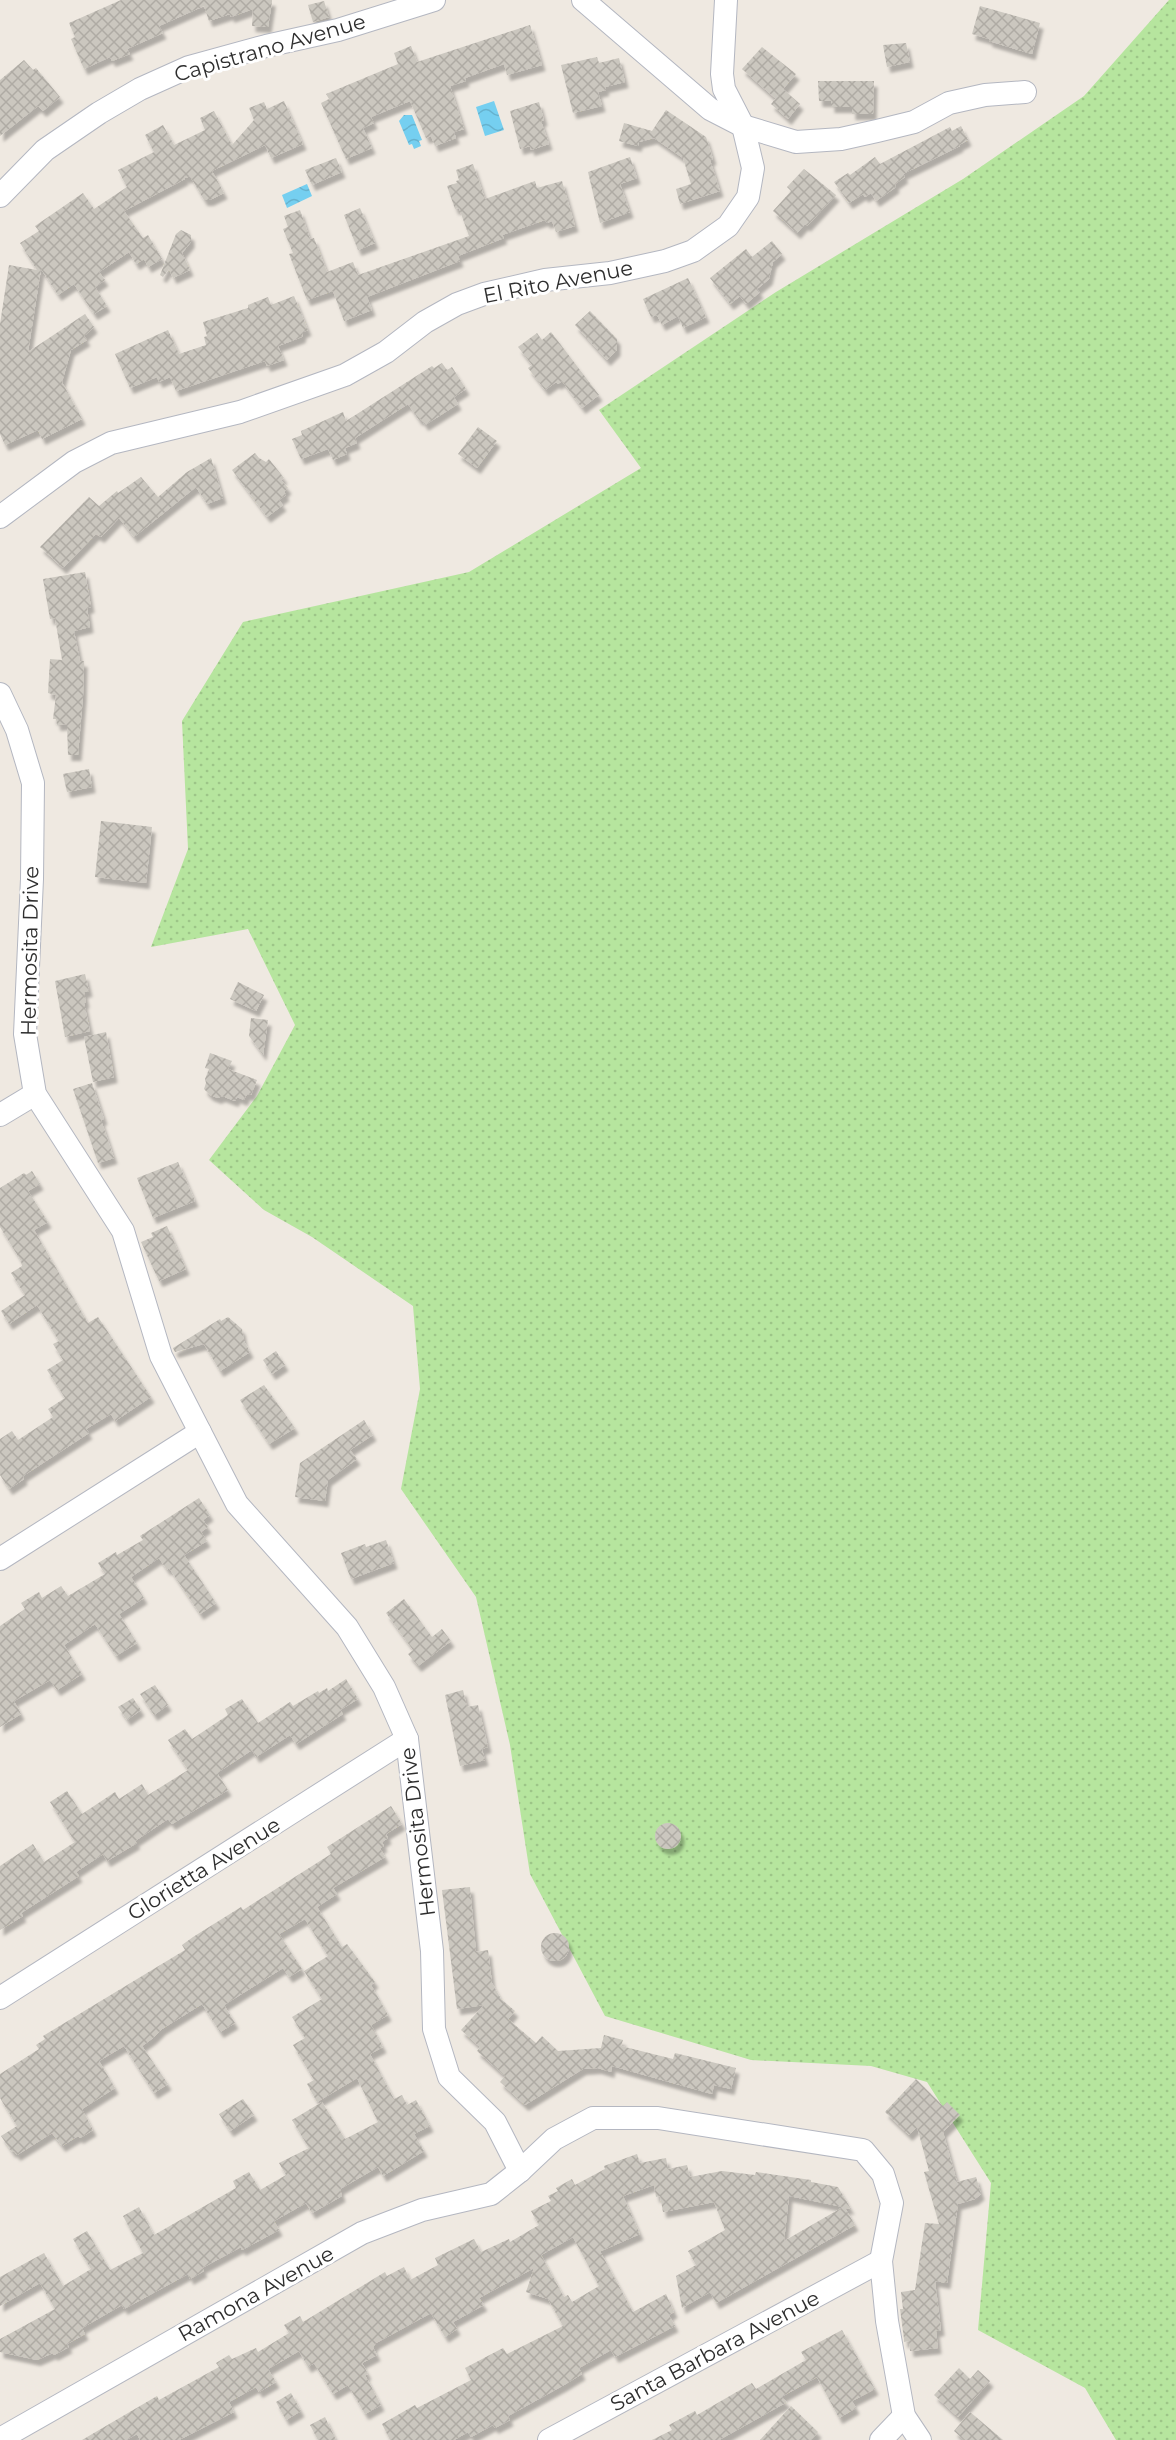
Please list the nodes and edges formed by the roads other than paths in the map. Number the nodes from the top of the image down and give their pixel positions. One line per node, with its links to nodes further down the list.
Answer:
1 (434, 0): 6 (street, Capistrano Avenue)
2 (583, 0): 5 (street)
3 (726, 0): 5 (street, El Rito Avenue)
4 (1025, 92): 5 (street)
5 (743, 126): 7 (street, El Rito Avenue)
6 (0, 196)
7 (0, 517)
8 (0, 694): 9 (street, Hermosita Drive)
9 (35, 1094): 10 (street); 11 (street, Hermosita Drive)
10 (0, 1116)
11 (200, 1432): 12 (street); 13 (street, Hermosita Drive)
12 (0, 1558)
13 (407, 1739): 14 (street, Glorietta Avenue); 15 (street, Hermosita Drive)
14 (0, 1998)
15 (520, 2171): 16 (street); 18 (street, Ramona Avenue)
16 (882, 2261): 17 (street); 19 (street, Santa Barbara Avenue)
17 (904, 2416): 20 (street); 21 (street)
18 (0, 2439)
19 (549, 2440)
20 (881, 2440)
21 (920, 2440)

